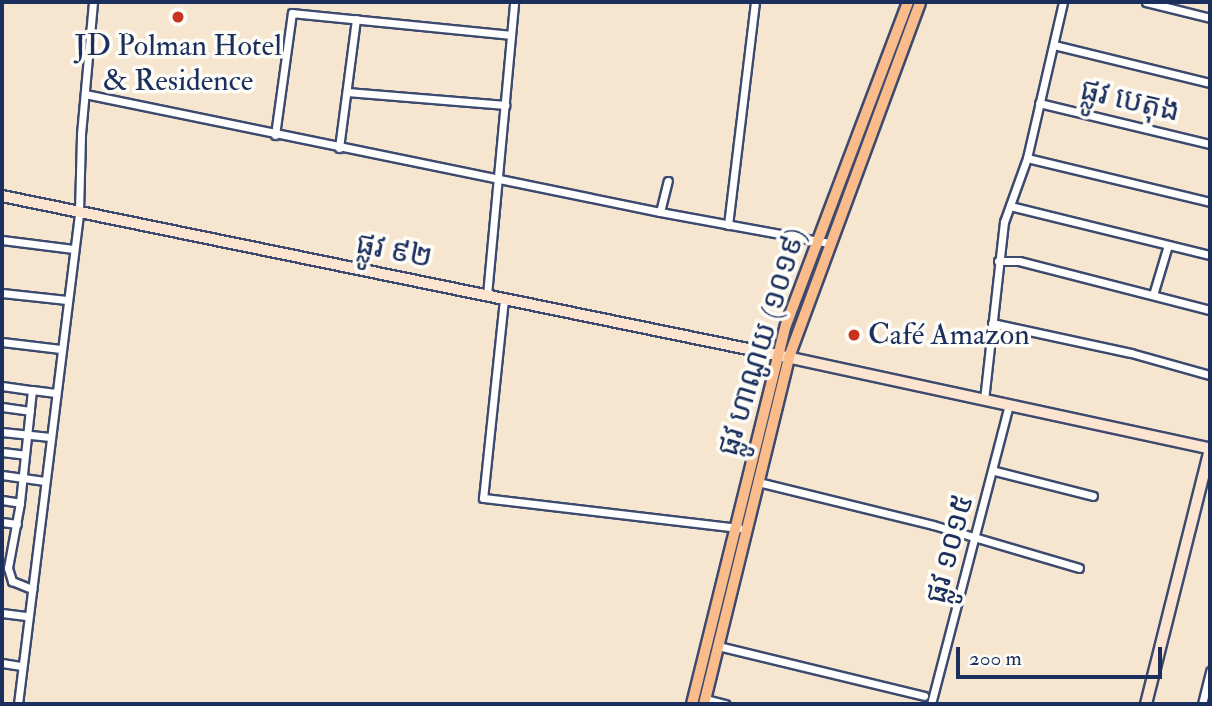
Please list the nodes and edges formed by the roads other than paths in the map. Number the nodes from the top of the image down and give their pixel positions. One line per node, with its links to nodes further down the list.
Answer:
1 (93, 2): 14 (street)
2 (514, 2): 10 (street)
3 (755, 2): 28 (street)
4 (908, 2): 30 (main road, ផ្លូវ ហាណូយ (១០១៩))
5 (920, 2): 30 (main road, ផ្លូវ ហាណូយ (១០១៩))
6 (1063, 2): 11 (street)
7 (1146, 2): 8 (street)
8 (1210, 18)
9 (356, 19): 10 (street); 13 (street); 17 (street)
10 (511, 35): 16 (street)
11 (1054, 45): 12 (street); 15 (street)
12 (1210, 83)
13 (347, 92): 16 (street); 19 (street)
14 (85, 94): 17 (street); 26 (street)
15 (1039, 103): 18 (street, ផ្លូវ បេតុង); 20 (street)
16 (505, 105): 21 (street)
17 (275, 135): 19 (street)
18 (1210, 144)
19 (339, 148): 21 (street)
20 (1027, 158): 24 (street); 25 (street)
21 (498, 178): 27 (street); 36 (street)
22 (668, 181): 27 (street)
23 (2, 196): 26 (main road, ផ្លូវ ៩២)
24 (1210, 202)
25 (1010, 206): 31 (street); 34 (street)
26 (79, 212): 32 (street); 36 (main road, ផ្លូវ ៩២)
27 (660, 212): 28 (street)
28 (728, 225): 30 (street)
29 (2, 240): 32 (street)
30 (823, 242): 44 (main road, ផ្លូវ ហាណូយ (១០១៩))
31 (1168, 244): 33 (street); 37 (street)
32 (73, 249): 39 (street)
33 (1210, 255)
34 (998, 261): 37 (street); 41 (street)
35 (2, 293): 39 (street)
36 (487, 295): 38 (main road, ផ្លូវ ៩២)
37 (1153, 295): 40 (street)
38 (504, 299): 44 (main road, ផ្លូវ ៩២); 69 (street)
39 (67, 300): 43 (street)
40 (1210, 310)
41 (992, 323): 45 (street); 49 (street)
42 (2, 342): 43 (street)
43 (61, 349): 48 (street)
44 (783, 356): 49 (main road, ផ្លូវ ៩២); 63 (main road, ផ្លូវ ហាណូយ (១០១៩)); 69 (main road, ផ្លូវ ហាណូយ (១០១៩))
45 (1210, 375)
46 (2, 386): 47 (street)
47 (32, 390): 48 (street); 52 (street)
48 (55, 393): 55 (street)
49 (984, 400): 50 (main road, ផ្លូវ ៩២)
50 (1009, 405): 56 (main road, ផ្លូវ ៩២); 59 (street, ផ្លូវ ១០១៥)
51 (2, 407): 52 (street)
52 (30, 411): 54 (street)
53 (2, 432): 54 (street)
54 (27, 436): 55 (street); 58 (street)
55 (50, 437): 62 (street)
56 (1210, 449): 87 (main road)
57 (2, 452): 58 (street)
58 (25, 455): 61 (street)
59 (995, 471): 64 (street); 70 (street, ផ្លូវ ១០១៥)
60 (2, 475): 61 (street)
61 (23, 478): 62 (street); 66 (street)
62 (45, 481): 74 (street)
63 (758, 482): 69 (main road, ផ្លូវ ហាណូយ (១០១៩)); 70 (street)
64 (1093, 496)
65 (2, 500): 66 (street)
66 (20, 503): 68 (street)
67 (2, 522): 68 (street)
68 (17, 524): 71 (street)
69 (741, 528): 77 (main road, ផ្លូវ ហាណូយ (១០១៩)); 84 (main road, ផ្លូវ ហាណូយ (១០១៩))
70 (976, 538): 73 (street); 86 (street, ផ្លូវ ១០១៥)
71 (6, 547): 72 (street)
72 (5, 568): 74 (street)
73 (1079, 568)
74 (32, 589): 76 (street)
75 (2, 613): 76 (street)
76 (28, 616): 79 (street)
77 (718, 646): 81 (street); 82 (main road, ផ្លូវ ហាណូយ (១០១៩))
78 (2, 663): 79 (street)
79 (22, 666): 83 (street)
80 (1210, 671): 88 (street)
81 (924, 696)
82 (704, 702): 85 (street)
83 (18, 704)
84 (692, 704)
85 (725, 704)
86 (931, 704)
87 (1146, 704)
88 (1202, 704)

